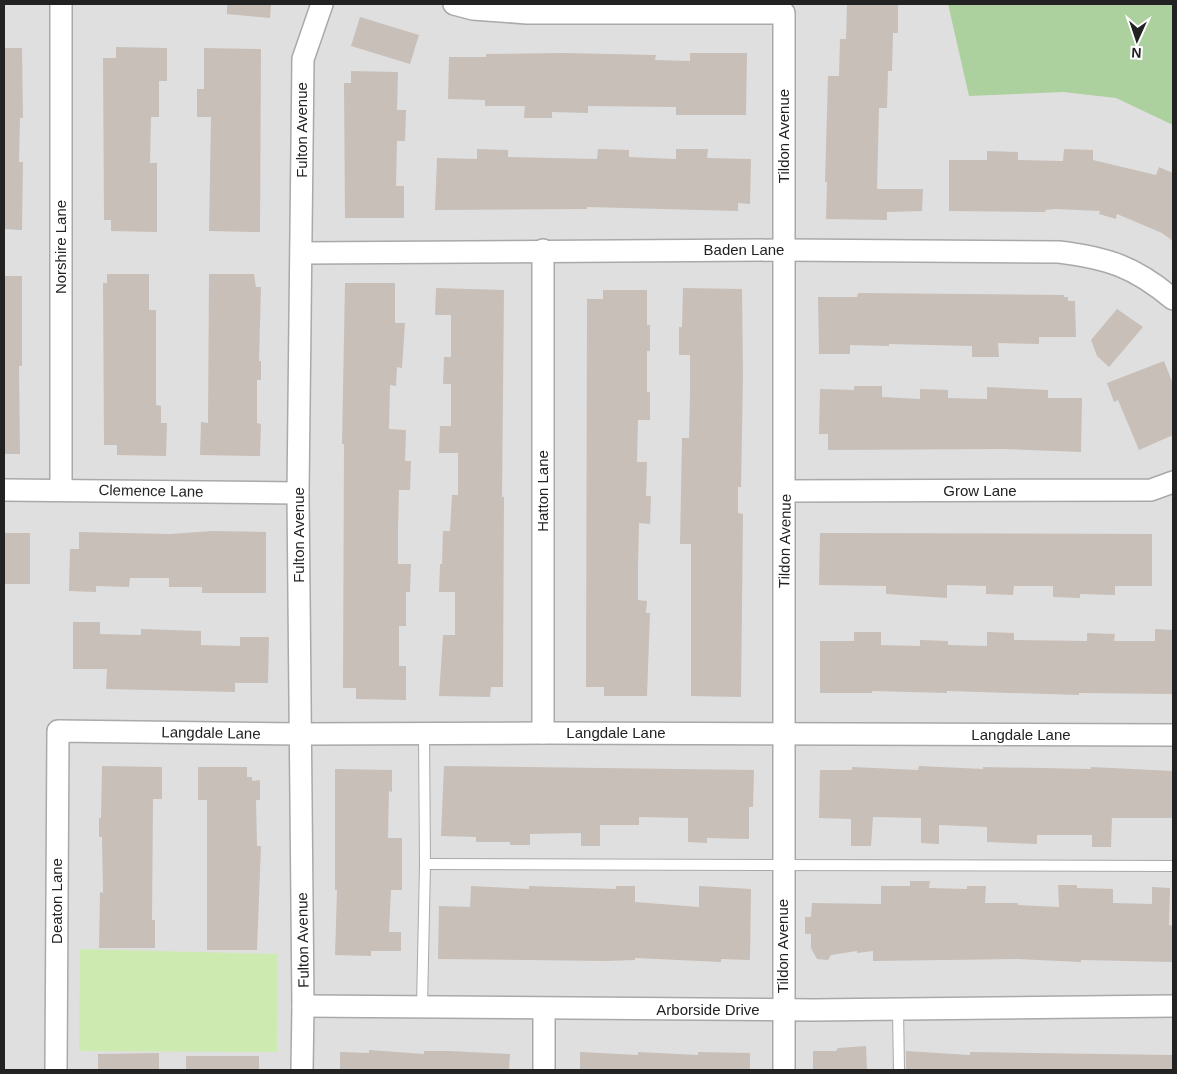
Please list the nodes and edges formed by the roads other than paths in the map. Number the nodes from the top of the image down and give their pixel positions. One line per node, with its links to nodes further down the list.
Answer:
1 (61, 4): 9 (street, Norshire Lane)
2 (322, 4): 6 (street, Fulton Avenue)
3 (454, 4): 5 (street, Tildon Avenue)
4 (543, 250): 5 (street, Baden Lane); 6 (street, Baden Lane); 14 (street, Hatton Lane)
5 (784, 250): 7 (street, Baden Lane); 11 (street, Tildon Avenue)
6 (302, 253): 12 (street, Fulton Avenue)
7 (1173, 299)
8 (1173, 482): 11 (street, Grow Lane)
9 (61, 489): 10 (street, Clemence Lane); 12 (street, Clemence Lane)
10 (4, 490)
11 (786, 491): 17 (street, Tildon Avenue)
12 (298, 493): 16 (street, Fulton Avenue)
13 (58, 731): 16 (street, Langdale Lane); 28 (street, Deaton Lane)
14 (543, 732): 15 (street, Langdale Lane); 17 (street, Langdale Lane)
15 (424, 733): 16 (street, Langdale Lane); 19 (lane)
16 (301, 734): 22 (street, Fulton Avenue)
17 (782, 734): 18 (street, Langdale Lane); 20 (street, Tildon Avenue)
18 (1173, 735)
19 (425, 864): 20 (lane); 24 (lane)
20 (783, 866): 21 (lane); 26 (street, Tildon Avenue)
21 (1173, 866)
22 (304, 1006): 24 (street, Arborside Drive); 29 (street, Fulton Avenue)
23 (1173, 1006): 27 (street, Arborside Drive)
24 (422, 1007): 25 (street, Arborside Drive)
25 (544, 1009): 26 (street, Arborside Drive); 30 (street)
26 (784, 1010): 27 (street, Arborside Drive); 31 (street, Tildon Avenue)
27 (898, 1010): 32 (lane)
28 (56, 1070)
29 (302, 1070)
30 (544, 1070)
31 (784, 1070)
32 (899, 1070)

